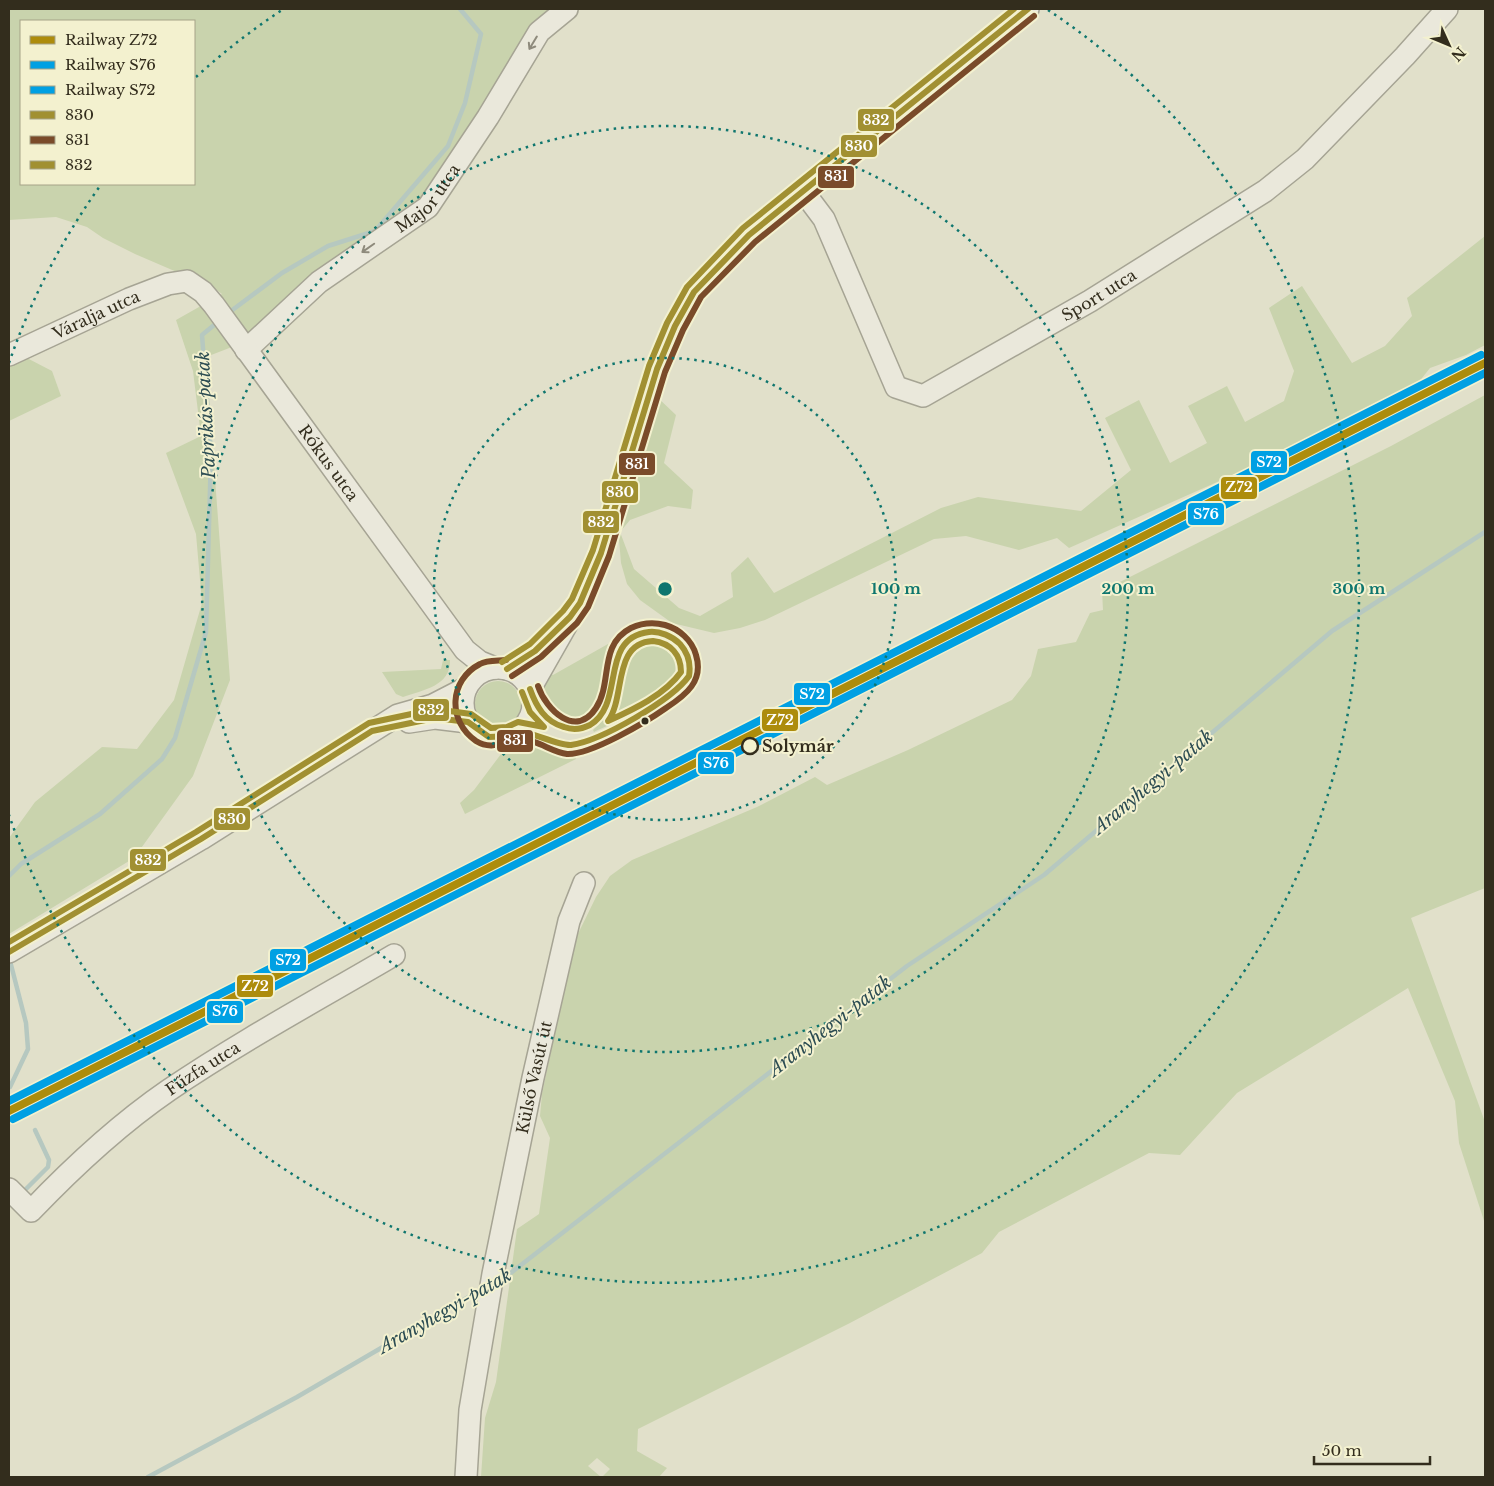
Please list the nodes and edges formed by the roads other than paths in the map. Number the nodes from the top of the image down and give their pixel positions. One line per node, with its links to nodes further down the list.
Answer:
1 (567, 9): 6 (street, Major utca, one-way to 6)
2 (1028, 9): 4 (street)
3 (1444, 10): 4 (street, Sport utca)
4 (803, 191): 8 (street)
5 (186, 281): 6 (street, Rókus utca); 7 (street, Váralja utca)
6 (246, 350): 9 (street, Rókus utca)
7 (9, 355)
8 (570, 617): 10 (street); 12 (street)
9 (465, 650): 10 (street, Rókus utca); 11 (street, Rókus utca)
10 (501, 668): 11 (street); 12 (street)
11 (468, 685): 13 (street); 14 (street)
12 (530, 689): 13 (street)
13 (468, 722): 14 (street)
14 (372, 731): 16 (street)
15 (584, 883): 19 (street, Külső Vasút út)
16 (15, 948)
17 (394, 955): 18 (street, Fűzfa utca)
18 (21, 1200)
19 (466, 1477)

